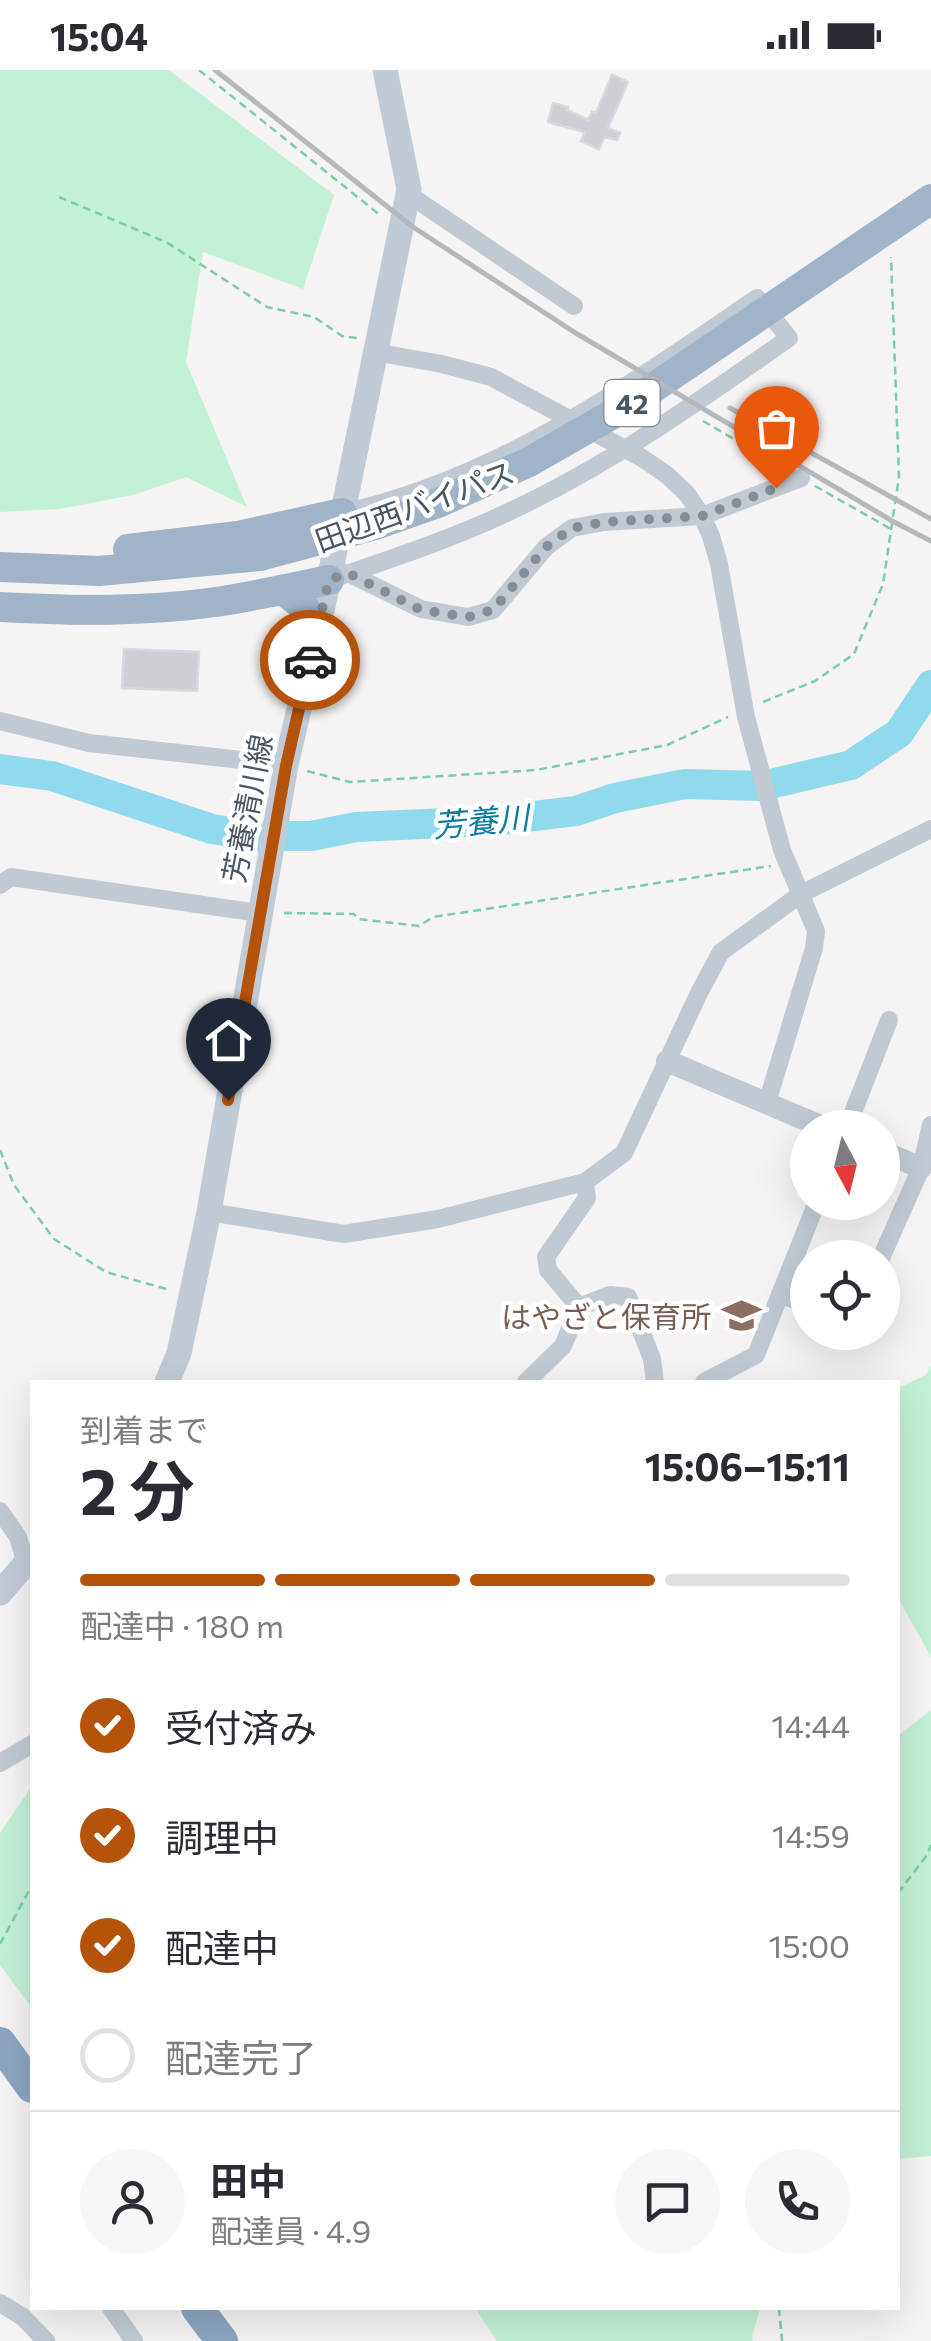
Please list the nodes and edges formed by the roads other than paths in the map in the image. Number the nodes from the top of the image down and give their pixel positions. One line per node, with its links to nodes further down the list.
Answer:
1 (385, 70): 2 (main road, 芳養清川線)
2 (408, 194): 4 (street); 5 (main road, 芳養清川線)
3 (931, 199): 14 (highway, 田辺西バイパス / 42)
4 (574, 306)
5 (376, 346): 6 (street); 10 (main road, 芳養清川線)
6 (572, 419): 7 (street); 7 (street); 9 (street)
7 (627, 449): 11 (street); 12 (street)
8 (801, 478): 11 (street)
9 (419, 491): 10 (street); 12 (street)
10 (342, 513): 13 (highway); 15 (main road, 芳養清川線)
11 (702, 516): 15 (street); 23 (street)
12 (430, 544): 15 (street)
13 (0, 548)
14 (0, 568)
15 (339, 576): 16 (highway); 18 (main road, 芳養清川線)
16 (282, 590): 17 (highway); 18 (highway)
17 (0, 608)
18 (315, 640): 20 (main road, 芳養清川線)
19 (0, 721): 20 (street)
20 (285, 772): 24 (main road, 芳養清川線)
21 (931, 829): 23 (street)
22 (0, 885): 24 (street)
23 (801, 894): 26 (street); 27 (street)
24 (260, 904): 34 (main road, 芳養清川線)
25 (889, 1020): 28 (street)
26 (667, 1062): 27 (street); 33 (street)
27 (767, 1104): 29 (street)
28 (855, 1110)
29 (790, 1114)
30 (931, 1124): 32 (street)
31 (900, 1159): 32 (street)
32 (926, 1170): 36 (street)
33 (585, 1182): 34 (street); 39 (street)
34 (209, 1212): 40 (main road, 芳養清川線)
35 (811, 1220): 37 (street)
36 (890, 1240)
37 (780, 1294): 38 (street); 43 (street)
38 (790, 1298)
39 (579, 1307): 41 (street); 42 (street)
40 (167, 1380)
41 (528, 1380)
42 (655, 1380)
43 (708, 1380)
44 (0, 1512): 45 (street)
45 (29, 1560): 46 (main road)
46 (0, 1593)
47 (30, 1745): 48 (street)
48 (0, 1763)
49 (0, 2303): 53 (street)
50 (111, 2310): 55 (street)
51 (182, 2310): 56 (highway)
52 (199, 2310): 57 (highway)
53 (28, 2312): 54 (street)
54 (46, 2341)
55 (134, 2341)
56 (202, 2341)
57 (222, 2341)

